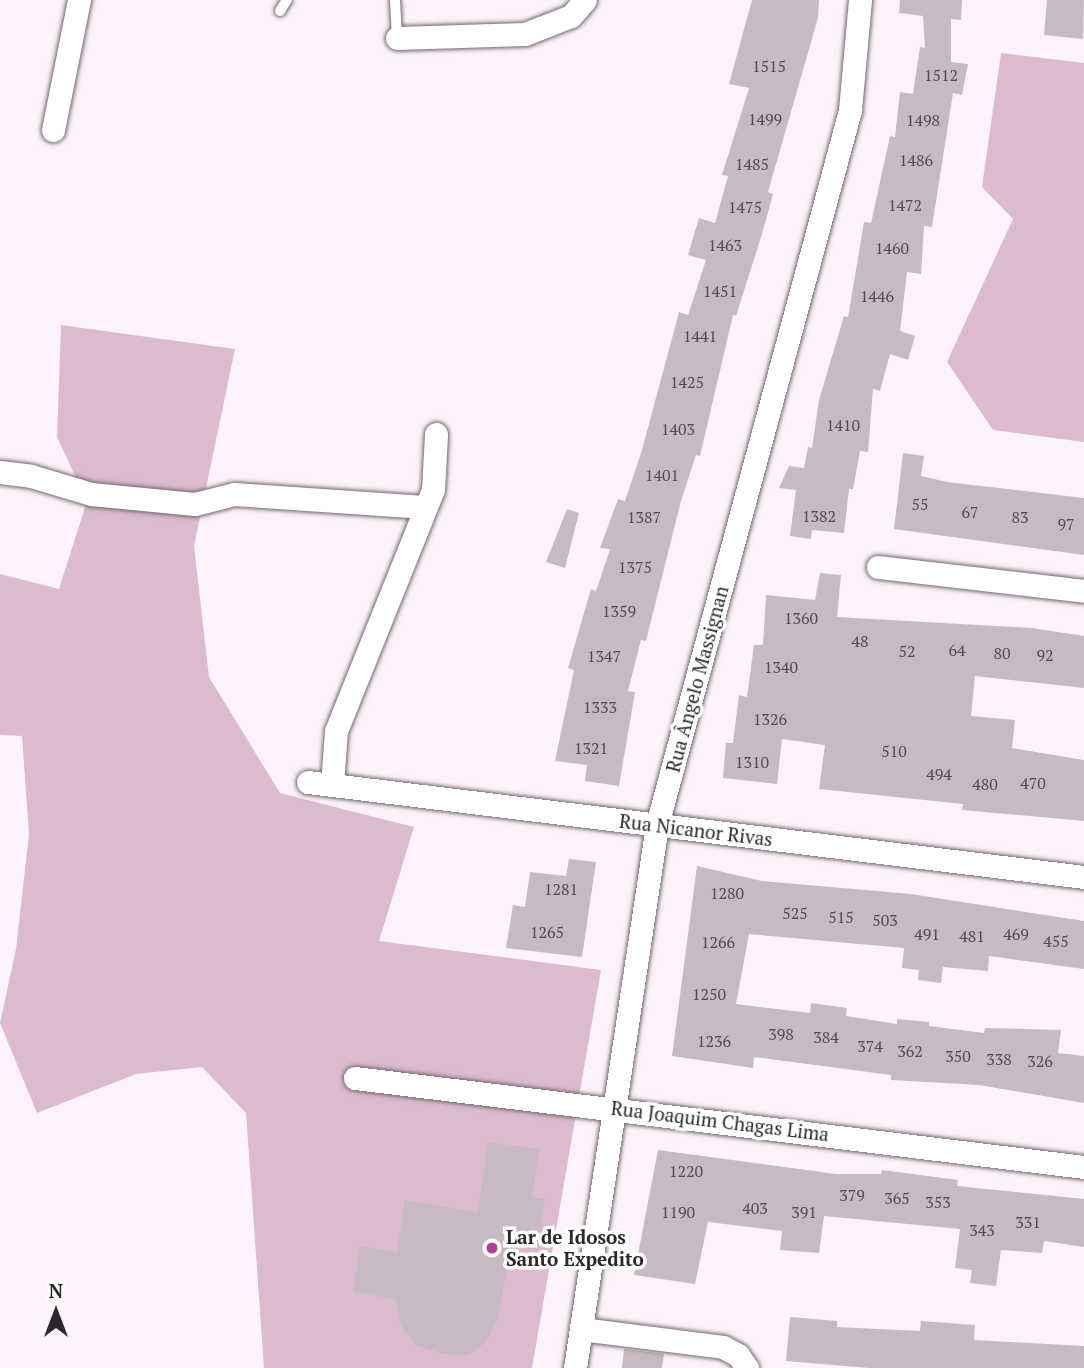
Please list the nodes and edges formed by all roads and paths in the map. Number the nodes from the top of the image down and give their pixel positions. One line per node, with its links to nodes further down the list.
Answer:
1 (79, 0): 8 (street)
2 (287, 0): 6 (lane)
3 (395, 0): 7 (lane)
4 (585, 0): 7 (street)
5 (860, 0): 16 (street, Rua Ângelo Massignan)
6 (280, 11)
7 (397, 38)
8 (53, 130)
9 (436, 434): 11 (street)
10 (0, 472): 11 (street)
11 (425, 507): 15 (street)
12 (878, 567): 13 (street)
13 (1084, 591)
14 (308, 782): 15 (street, Rua Nicanor Rivas)
15 (332, 785): 16 (street, Rua Nicanor Rivas)
16 (657, 825): 17 (street, Rua Nicanor Rivas); 19 (street, Rua Ângelo Massignan)
17 (1084, 877)
18 (355, 1078): 19 (street, Rua Joaquim Chagas Lima)
19 (615, 1108): 20 (street, Rua Joaquim Chagas Lima); 21 (street, Rua Ângelo Massignan)
20 (1084, 1167)
21 (581, 1329): 22 (street, Rua Ângelo Massignan); 23 (street)
22 (575, 1368)
23 (747, 1368)

